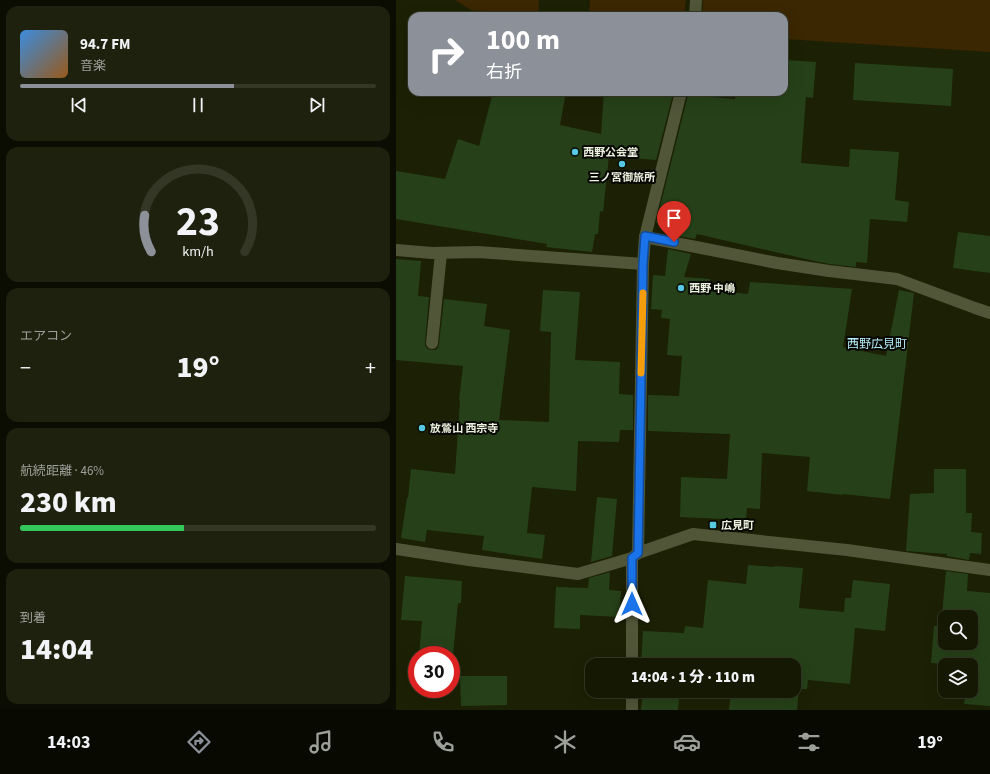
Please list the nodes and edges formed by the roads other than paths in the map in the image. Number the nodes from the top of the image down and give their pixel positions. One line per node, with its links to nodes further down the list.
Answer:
1 (696, 0): 2 (street)
2 (694, 12)
3 (680, 96): 4 (street)
4 (645, 236): 7 (street); 8 (street)
5 (396, 250): 6 (street)
6 (441, 253): 7 (street); 9 (street)
7 (643, 264): 11 (street)
8 (990, 312)
9 (432, 343)
10 (396, 549): 11 (street)
11 (635, 556): 12 (street); 13 (street)
12 (990, 570)
13 (632, 658)
14 (632, 698): 15 (street)
15 (632, 710)

